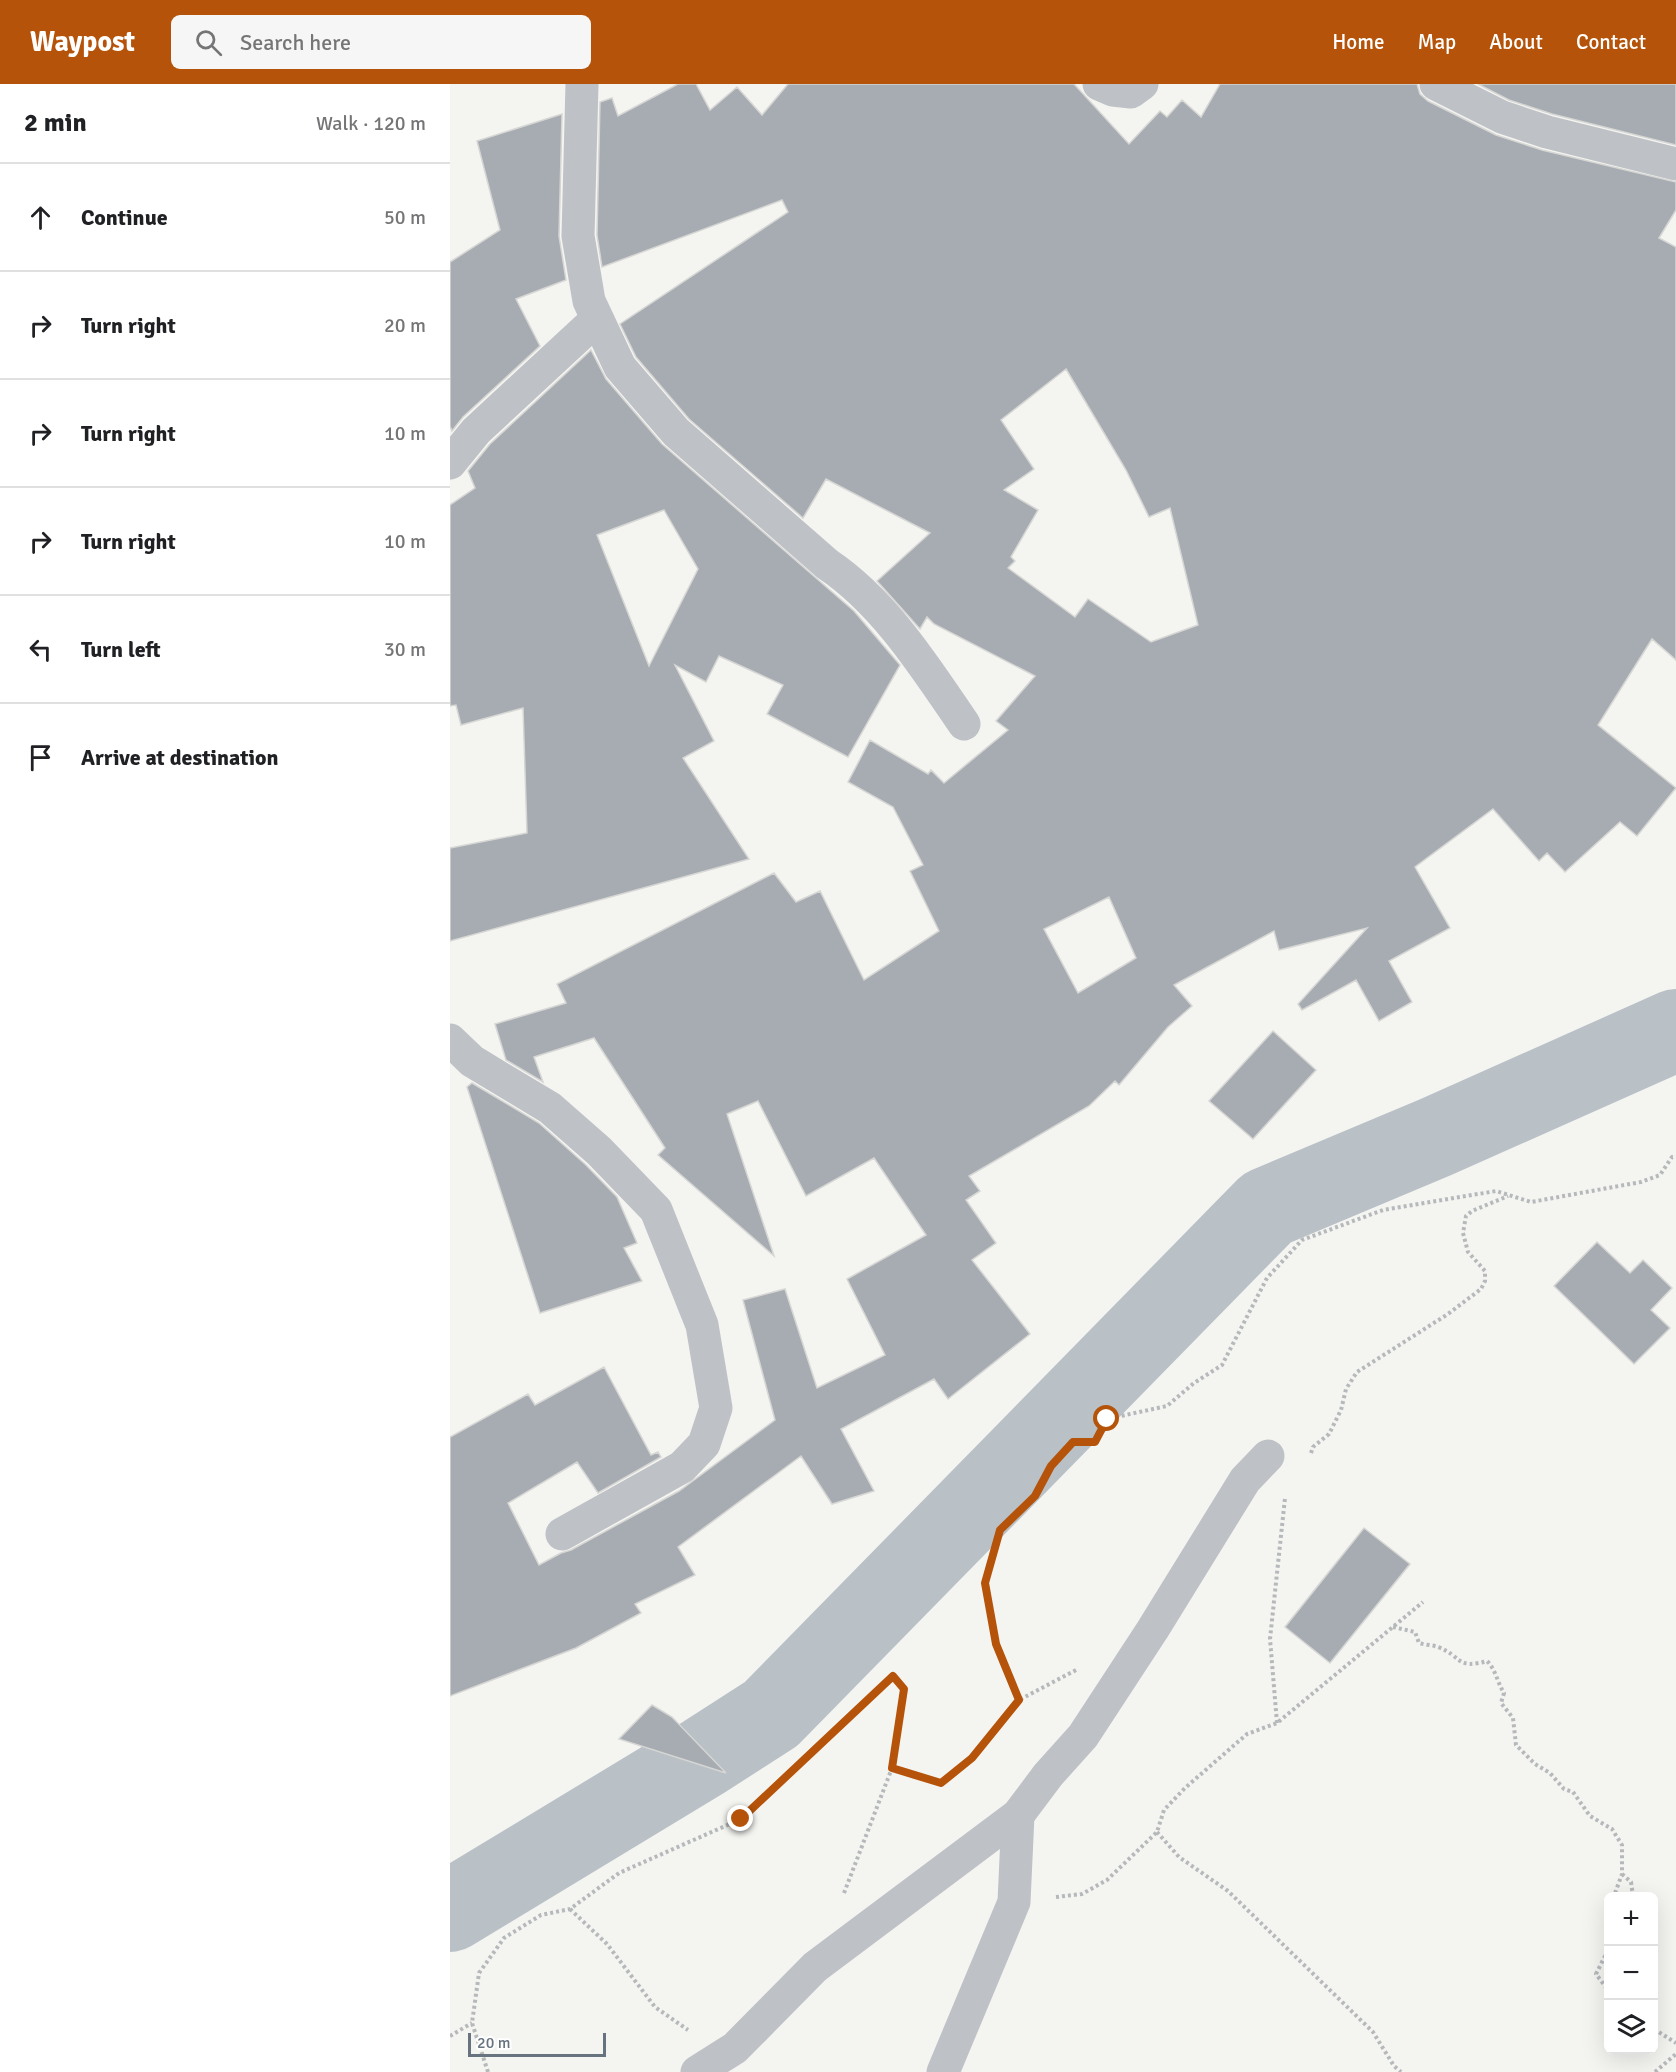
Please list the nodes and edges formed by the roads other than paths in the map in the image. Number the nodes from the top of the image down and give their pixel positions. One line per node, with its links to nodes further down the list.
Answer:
1 (582, 84): 6 (street)
2 (1099, 84): 3 (street)
3 (1142, 84)
4 (1436, 84): 5 (street)
5 (1676, 164)
6 (597, 319): 7 (street); 8 (street)
7 (450, 463)
8 (964, 724)
9 (450, 1040): 11 (street)
10 (1270, 1461): 12 (street)
11 (562, 1534)
12 (1018, 1815): 13 (street); 14 (street)
13 (697, 2072)
14 (943, 2072)

